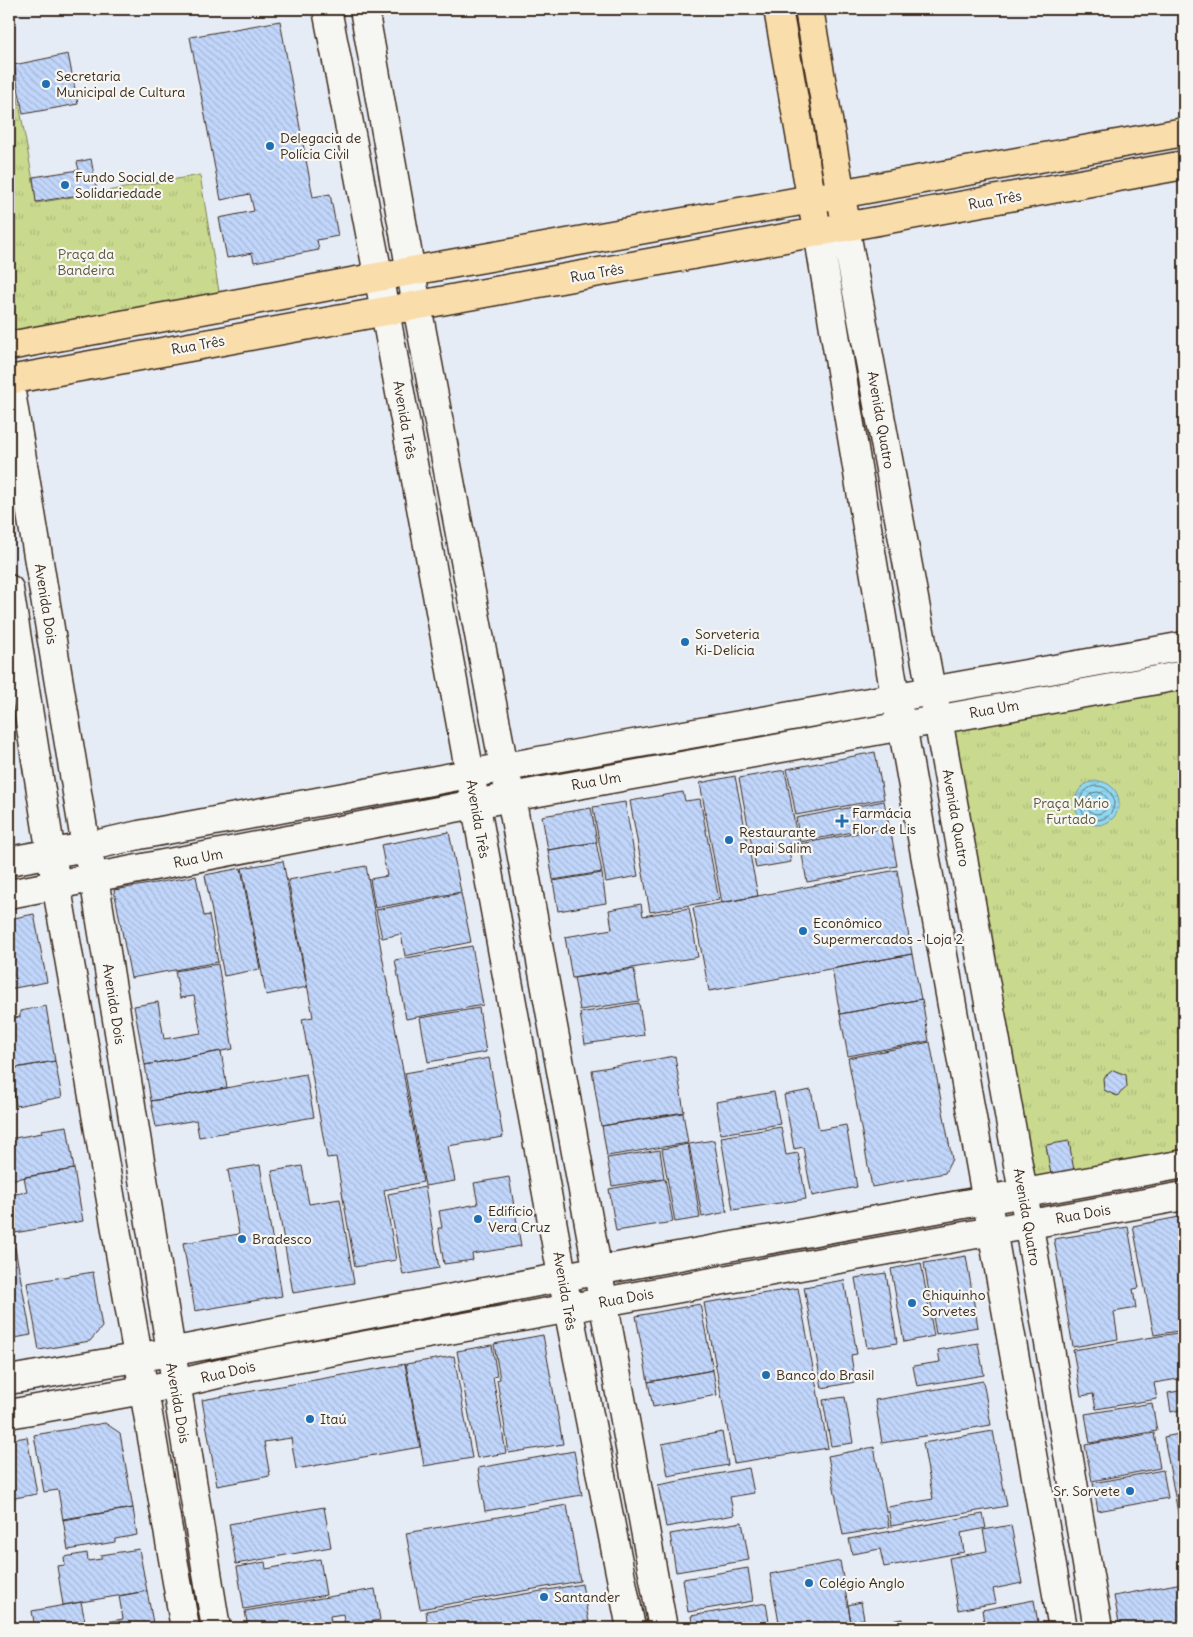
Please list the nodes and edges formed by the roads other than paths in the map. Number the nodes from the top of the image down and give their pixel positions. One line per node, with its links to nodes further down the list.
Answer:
1 (327, 9): 12 (street, Avenida Três)
2 (364, 9): 11 (street)
3 (778, 9): 8 (main road)
4 (809, 9): 7 (main road, Avenida Quatro)
5 (1184, 132): 7 (main road)
6 (1184, 165): 9 (main road, Rua Três)
7 (842, 195): 8 (main road); 9 (main road, Avenida Quatro)
8 (812, 200): 10 (main road); 11 (main road)
9 (845, 227): 10 (main road, Rua Três); 20 (street, Avenida Quatro)
10 (818, 232): 13 (main road, Rua Três); 21 (street)
11 (412, 271): 12 (main road); 13 (street)
12 (378, 277): 14 (street, Avenida Três); 15 (main road)
13 (417, 306): 14 (main road, Rua Três); 24 (street)
14 (385, 311): 16 (main road, Rua Três); 25 (street, Avenida Três)
15 (9, 346)
16 (9, 380): 28 (street, Avenida Dois)
17 (9, 589): 29 (street)
18 (1184, 646): 20 (street)
19 (1184, 675): 22 (street, Rua Um)
20 (931, 690): 21 (street); 22 (street, Avenida Quatro)
21 (895, 696): 23 (street); 24 (street)
22 (938, 719): 23 (street, Rua Um); 35 (street, Avenida Quatro)
23 (902, 725): 26 (street, Rua Um); 37 (street)
24 (504, 767): 25 (street); 26 (street)
25 (470, 773): 27 (street, Avenida Três); 28 (street)
26 (511, 796): 27 (street, Rua Um); 40 (street)
27 (475, 804): 31 (street, Rua Um); 41 (street, Avenida Três)
28 (86, 847): 29 (street); 31 (street, Avenida Dois)
29 (51, 854): 30 (street); 32 (street)
30 (9, 861)
31 (94, 878): 32 (street, Rua Um); 44 (street, Avenida Dois)
32 (57, 885): 33 (street, Rua Um); 45 (street)
33 (9, 894)
34 (1184, 1164): 35 (street)
35 (1023, 1192): 37 (street); 38 (street, Avenida Quatro)
36 (1184, 1196): 38 (street, Rua Dois)
37 (987, 1200): 39 (street); 40 (street)
38 (1028, 1224): 39 (street, Rua Dois); 55 (street, Avenida Quatro)
39 (994, 1230): 42 (street, Rua Dois); 54 (street)
40 (597, 1271): 41 (street); 42 (street)
41 (562, 1277): 43 (street, Avenida Três); 44 (street)
42 (604, 1302): 43 (street, Rua Dois); 53 (street)
43 (568, 1308): 47 (street, Rua Dois); 52 (street, Avenida Três)
44 (170, 1352): 45 (street); 47 (street, Avenida Dois)
45 (138, 1358): 46 (street); 48 (street)
46 (9, 1380)
47 (176, 1384): 48 (street, Rua Dois); 51 (street, Avenida Dois)
48 (144, 1390): 49 (street, Rua Dois); 50 (street)
49 (9, 1414)
50 (185, 1628)
51 (216, 1628)
52 (631, 1628)
53 (663, 1628)
54 (1063, 1628)
55 (1098, 1628)

